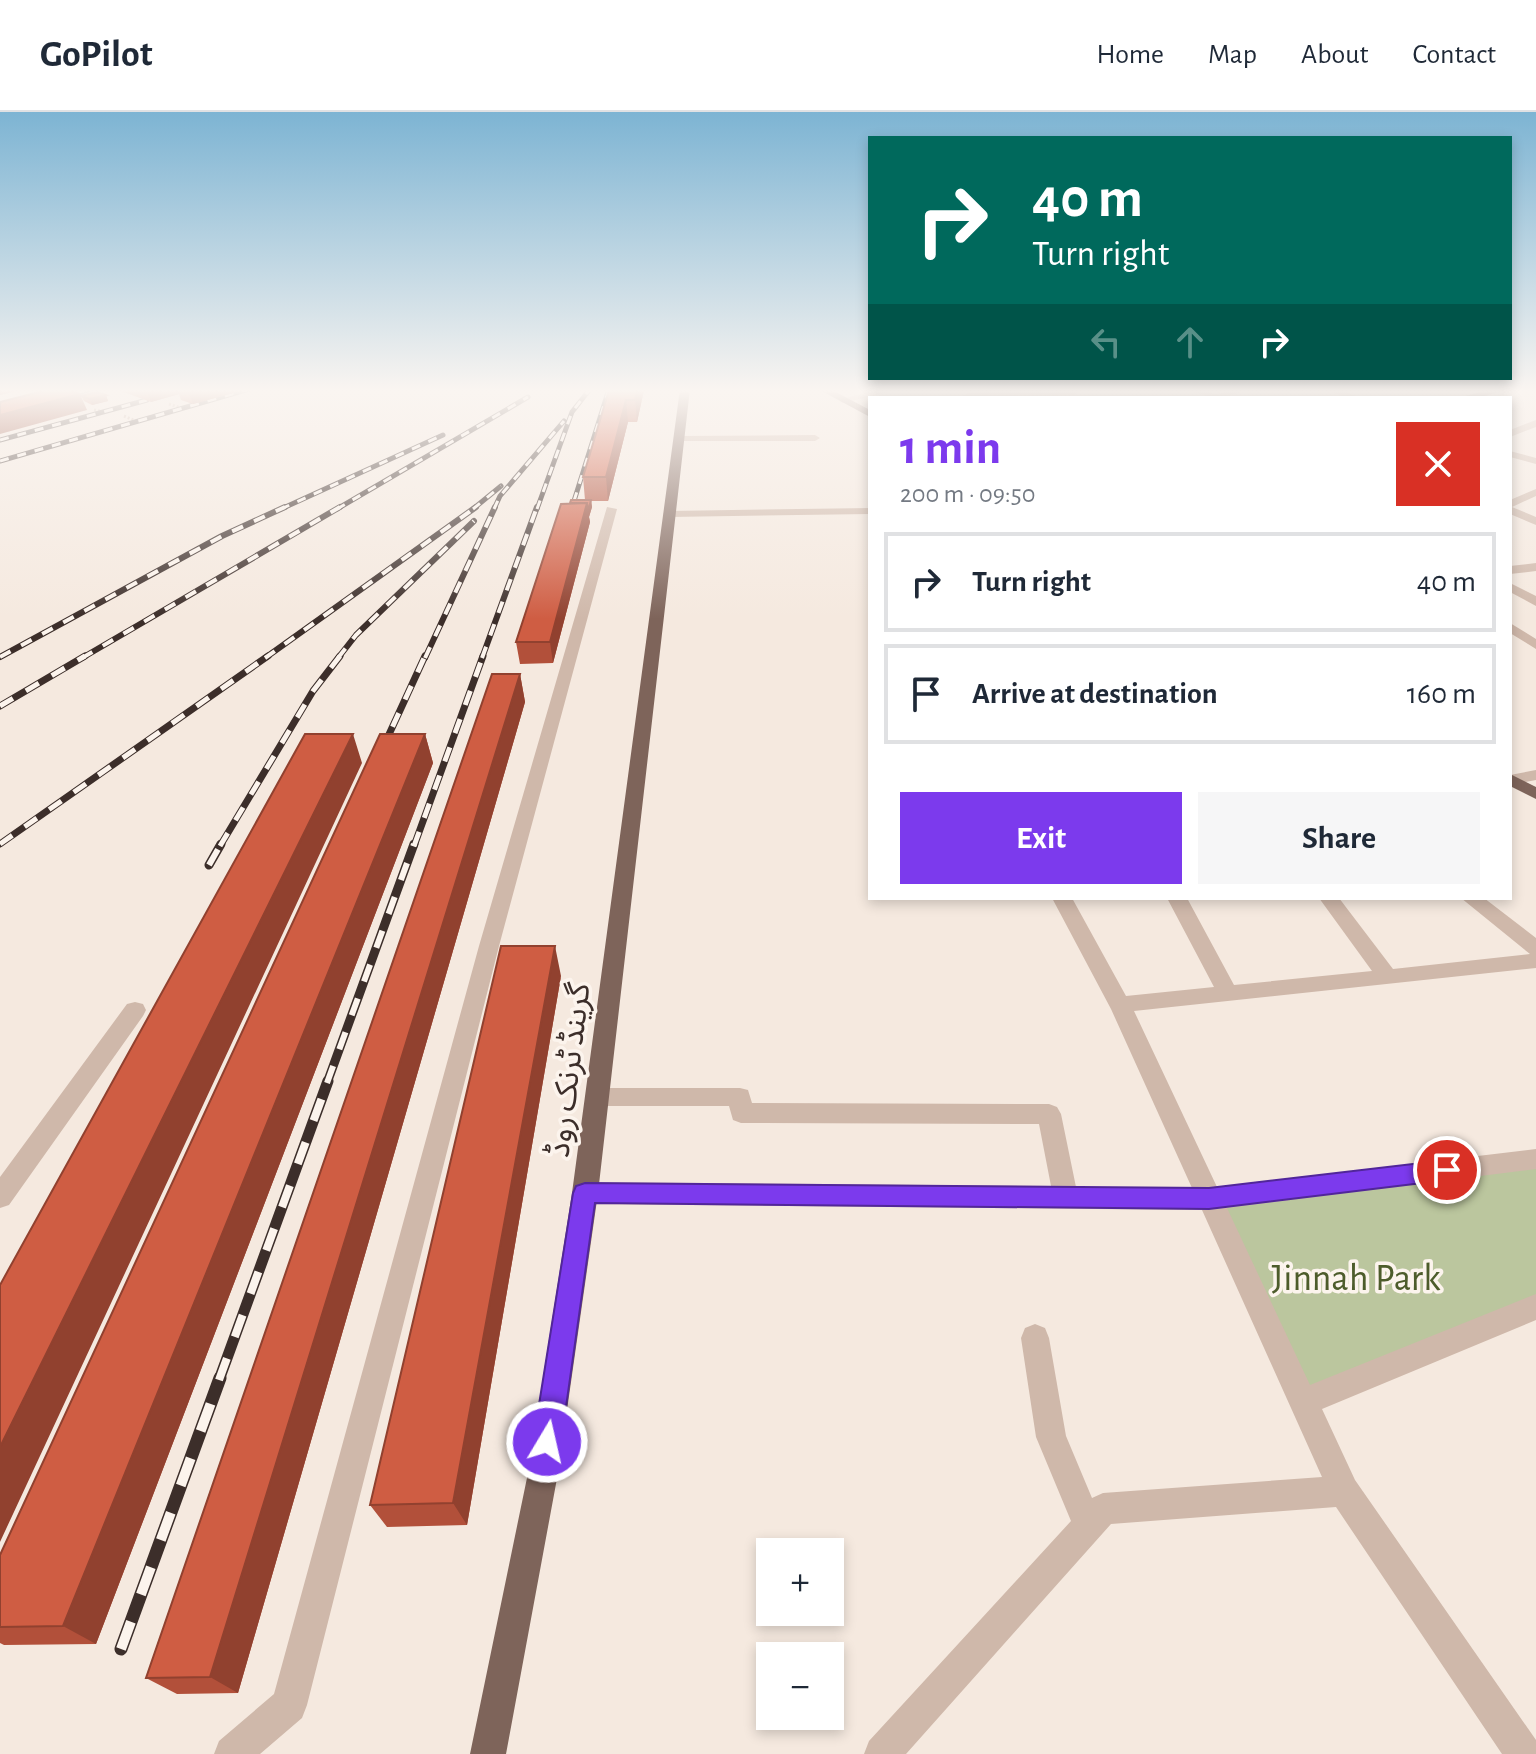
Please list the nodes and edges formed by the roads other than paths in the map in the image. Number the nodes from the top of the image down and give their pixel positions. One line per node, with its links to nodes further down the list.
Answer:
1 (675, 466): 7 (main road, گرینڈ ٹرنک روڈ)
2 (1536, 492): 3 (street)
3 (1512, 503)
4 (611, 509): 40 (street)
5 (868, 511): 7 (street)
6 (1512, 511): 8 (street)
7 (669, 514): 29 (main road, گرینڈ ٹرنک روڈ)
8 (1536, 521)
9 (1523, 568): 10 (street)
10 (1536, 576)
11 (1512, 588): 12 (street)
12 (1536, 602)
13 (1512, 628): 14 (street)
14 (1536, 645)
15 (1536, 775): 16 (street)
16 (1512, 780)
17 (1512, 781): 18 (main road)
18 (1536, 794)
19 (1063, 900): 28 (street)
20 (1178, 900): 26 (street)
21 (1330, 900): 25 (street)
22 (1474, 900): 23 (street)
23 (1536, 949)
24 (1536, 961): 25 (street)
25 (1388, 977): 26 (street)
26 (1228, 994): 28 (street)
27 (135, 1010): 32 (street)
28 (1124, 1013): 34 (street)
29 (597, 1097): 31 (main road, گرینڈ ٹرنک روڈ); 33 (street)
30 (1536, 1159): 34 (street)
31 (585, 1193): 33 (street); 41 (main road, گرینڈ ٹرنک روڈ)
32 (0, 1197)
33 (1066, 1197): 34 (street)
34 (1209, 1199): 37 (street)
35 (1536, 1307): 37 (street)
36 (1035, 1338): 39 (street)
37 (1303, 1402): 38 (street)
38 (1344, 1491): 39 (street); 43 (street)
39 (1088, 1525): 42 (street)
40 (232, 1754)
41 (488, 1754)
42 (882, 1754)
43 (1524, 1754)

